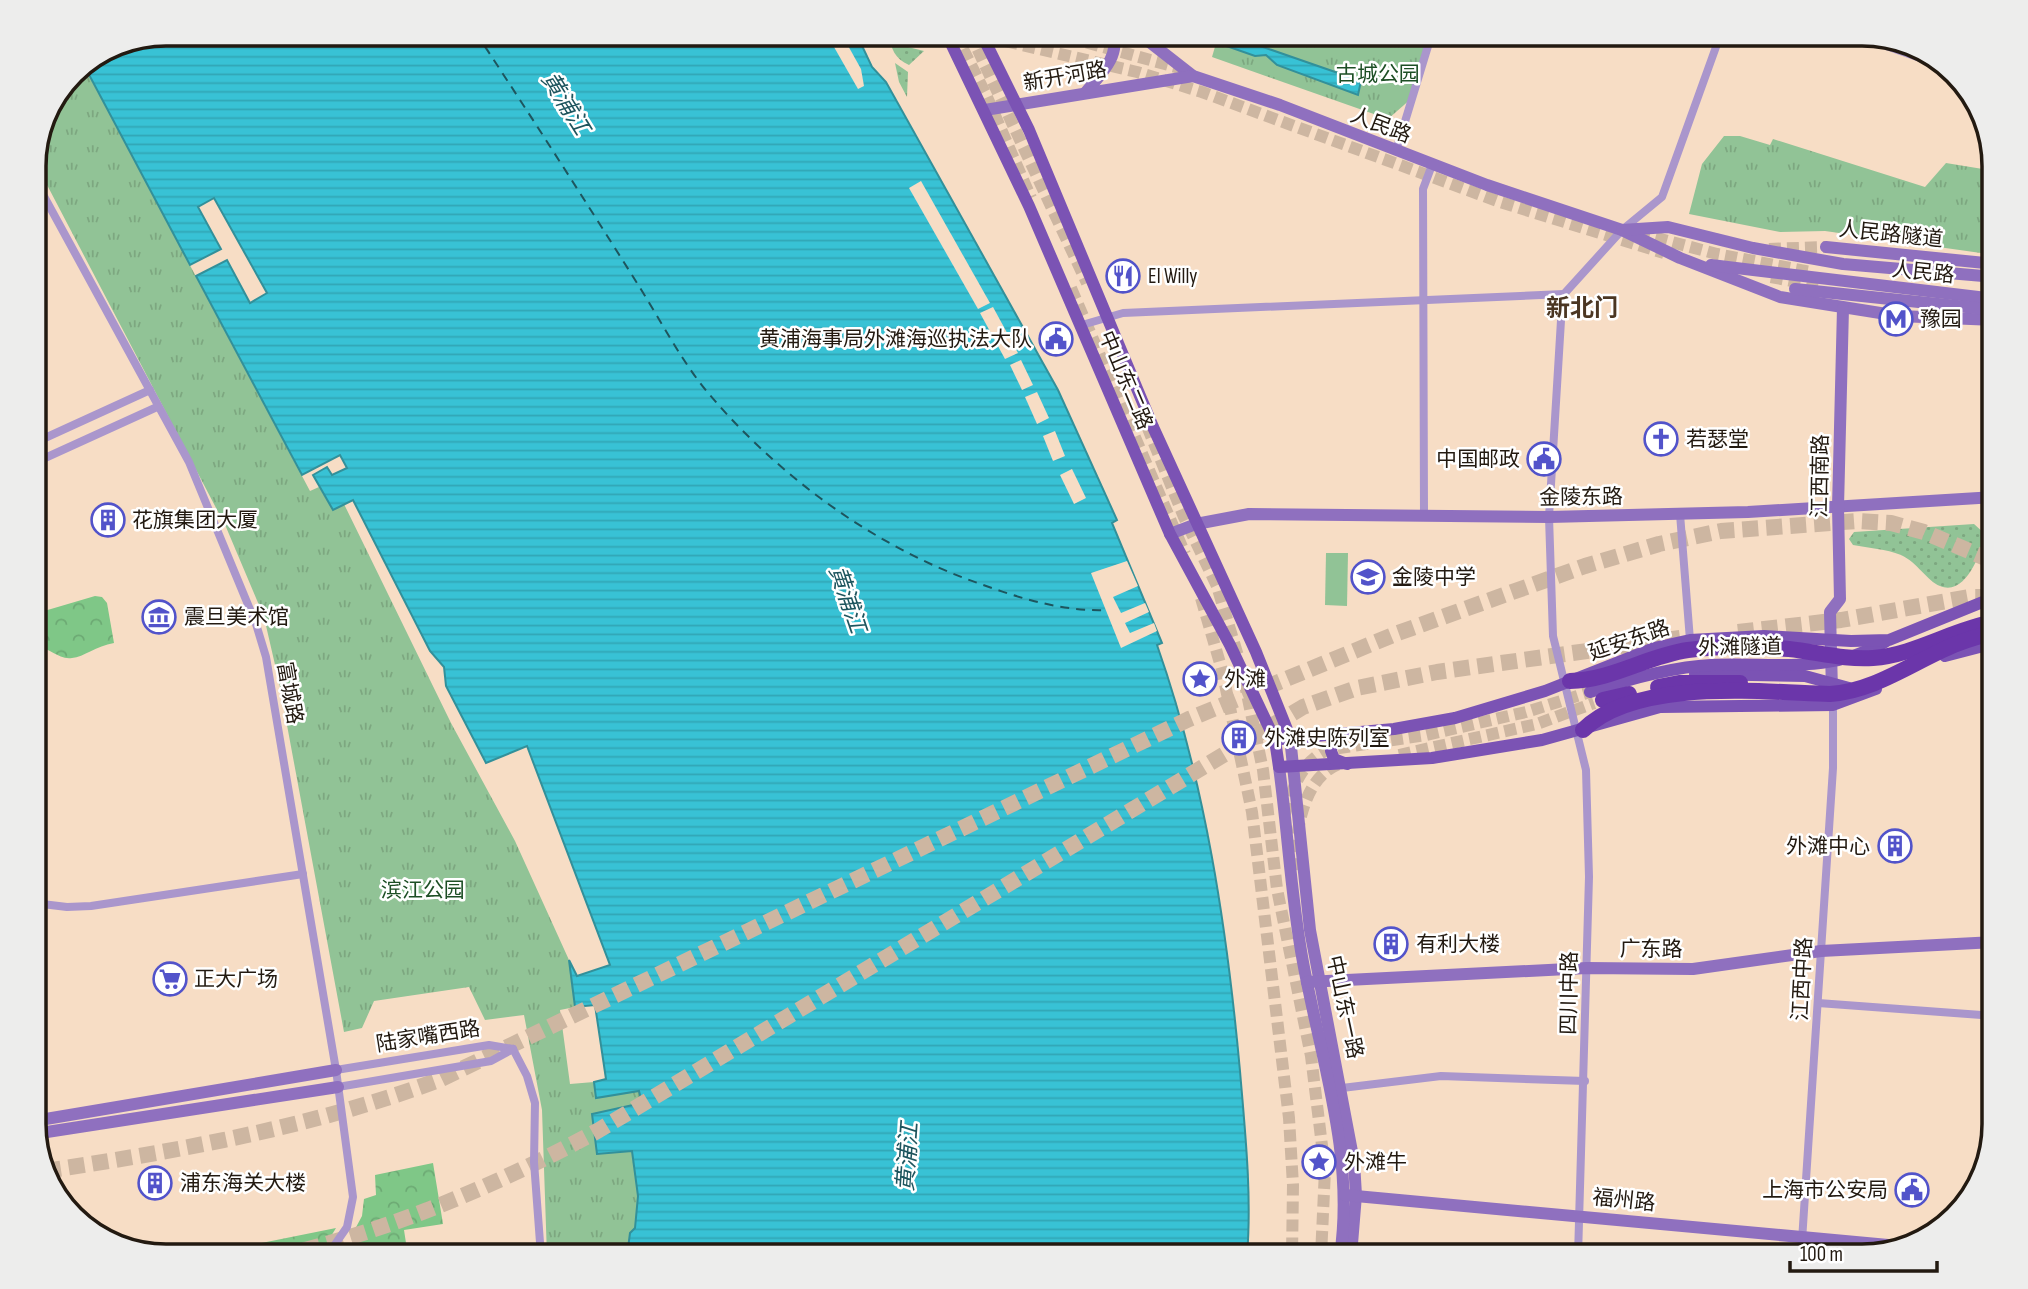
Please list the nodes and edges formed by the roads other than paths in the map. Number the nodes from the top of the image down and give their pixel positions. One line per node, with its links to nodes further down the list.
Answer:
1 (953, 46): 10 (main road, 中山东二路)
2 (988, 46): 9 (main road, 中山东二路)
3 (1114, 46): 8 (main road)
4 (1155, 46): 7 (main road, 人民路)
5 (1428, 46): 11 (street)
6 (1716, 46): 14 (street)
7 (1193, 76): 8 (main road, 新开河路); 11 (main road, 人民路)
8 (1086, 92): 9 (main road, 新开河路)
9 (1017, 104): 10 (main road, 新开河路); 25 (main road, 中山东二路)
10 (985, 110): 27 (main road, 中山东二路)
11 (1396, 151): 12 (main road, 人民路)
12 (1432, 165): 14 (main road, 人民路); 22 (street)
13 (46, 200): 28 (street, 富城路)
14 (1622, 230): 16 (main road, 人民路); 18 (main road, 人民路); 20 (street)
15 (1826, 247): 17 (main road, 人民路隧道)
16 (1680, 258): 21 (main road, 人民路); 23 (main road, 人民路)
17 (1982, 263)
18 (1982, 276)
19 (1796, 289): 24 (main road)
20 (1564, 294): 22 (street); 36 (street, 四川中路)
21 (1982, 298)
22 (1424, 299): 25 (street); 35 (street)
23 (1843, 308): 26 (main road, 人民路); 33 (main road, 江西南路)
24 (1982, 309)
25 (1108, 316): 27 (street); 37 (main road, 中山东二路)
26 (1982, 319)
27 (1082, 325): 38 (main road, 中山东二路)
28 (150, 390): 29 (street, 富城路); 30 (street)
29 (157, 407): 31 (street); 62 (street, 富城路)
30 (46, 438)
31 (46, 458)
32 (1982, 498): 33 (main road, 金陵东路)
33 (1838, 507): 34 (main road, 金陵东路); 43 (main road, 江西南路)
34 (1680, 514): 36 (main road, 金陵东路); 46 (street)
35 (1423, 516): 36 (main road, 金陵东路); 37 (main road, 金陵东路)
36 (1549, 517): 49 (street, 四川中路)
37 (1196, 524): 38 (main road, 金陵东路); 57 (main road, 中山东二路)
38 (1170, 534): 58 (main road, 中山东二路)
39 (1982, 602): 44 (main road, 延安东路)
40 (1982, 625): 46 (highway)
41 (1982, 635): 47 (main road)
42 (1982, 637): 51 (highway)
43 (1828, 640): 44 (main road, 延安东路); 46 (main road, 延安东路); 48 (main road, 江西南路)
44 (1889, 640): 48 (main road, 外滩隧道)
45 (1982, 646): 47 (main road)
46 (1687, 649): 49 (highway); 53 (highway)
47 (1938, 658): 51 (main road)
48 (1829, 664): 50 (main road, 江西南路); 53 (main road, 外滩隧道)
49 (1567, 682): 55 (street, 四川中路); 56 (main road)
50 (1831, 684): 51 (main road, 外滩隧道); 53 (main road, 外滩隧道); 54 (main road, 江西南路)
51 (1872, 686): 52 (highway); 54 (main road)
52 (1679, 689): 53 (highway); 55 (highway)
53 (1596, 696)
54 (1833, 705): 55 (main road); 65 (street, 江西中路)
55 (1580, 730): 59 (main road); 66 (street, 四川中路)
56 (1348, 733): 57 (main road); 59 (main road)
57 (1290, 737): 58 (main road); 60 (main road, 中山东一路)
58 (1275, 740): 61 (main road, 中山东二路)
59 (1351, 764): 60 (main road)
60 (1294, 766): 61 (main road); 67 (main road, 中山东一路)
61 (1279, 767): 67 (main road, 中山东一路)
62 (303, 874): 63 (street); 71 (street, 富城路)
63 (46, 904)
64 (1982, 943): 65 (main road, 广东路)
65 (1821, 951): 66 (main road, 广东路); 68 (street, 江西中路)
66 (1587, 968): 67 (main road, 广东路); 72 (street, 四川中路)
67 (1313, 981): 74 (main road, 中山东一路); 77 (main road, 中山东一路)
68 (1818, 1003): 69 (street); 79 (street, 江西中路)
69 (1982, 1015)
70 (513, 1049): 71 (street, 陆家嘴西路); 73 (street, 陆家嘴西路); 81 (street)
71 (336, 1070): 73 (street, 富城路); 75 (main road, 陆家嘴西路)
72 (1585, 1081): 74 (street); 78 (street, 四川中路)
73 (338, 1087): 76 (main road, 陆家嘴西路); 80 (street, 富城路)
74 (1342, 1087): 77 (main road, 中山东一路)
75 (46, 1119)
76 (46, 1131)
77 (1350, 1195): 78 (main road, 福州路); 82 (main road, 中山东一路); 83 (main road, 中山东一路)
78 (1580, 1215): 79 (main road, 福州路); 84 (street, 四川中路)
79 (1803, 1238): 85 (street, 江西中路); 86 (main road, 福州路)
80 (336, 1243)
81 (540, 1243)
82 (1342, 1243)
83 (1351, 1243)
84 (1579, 1243)
85 (1802, 1243)
86 (1863, 1243)

